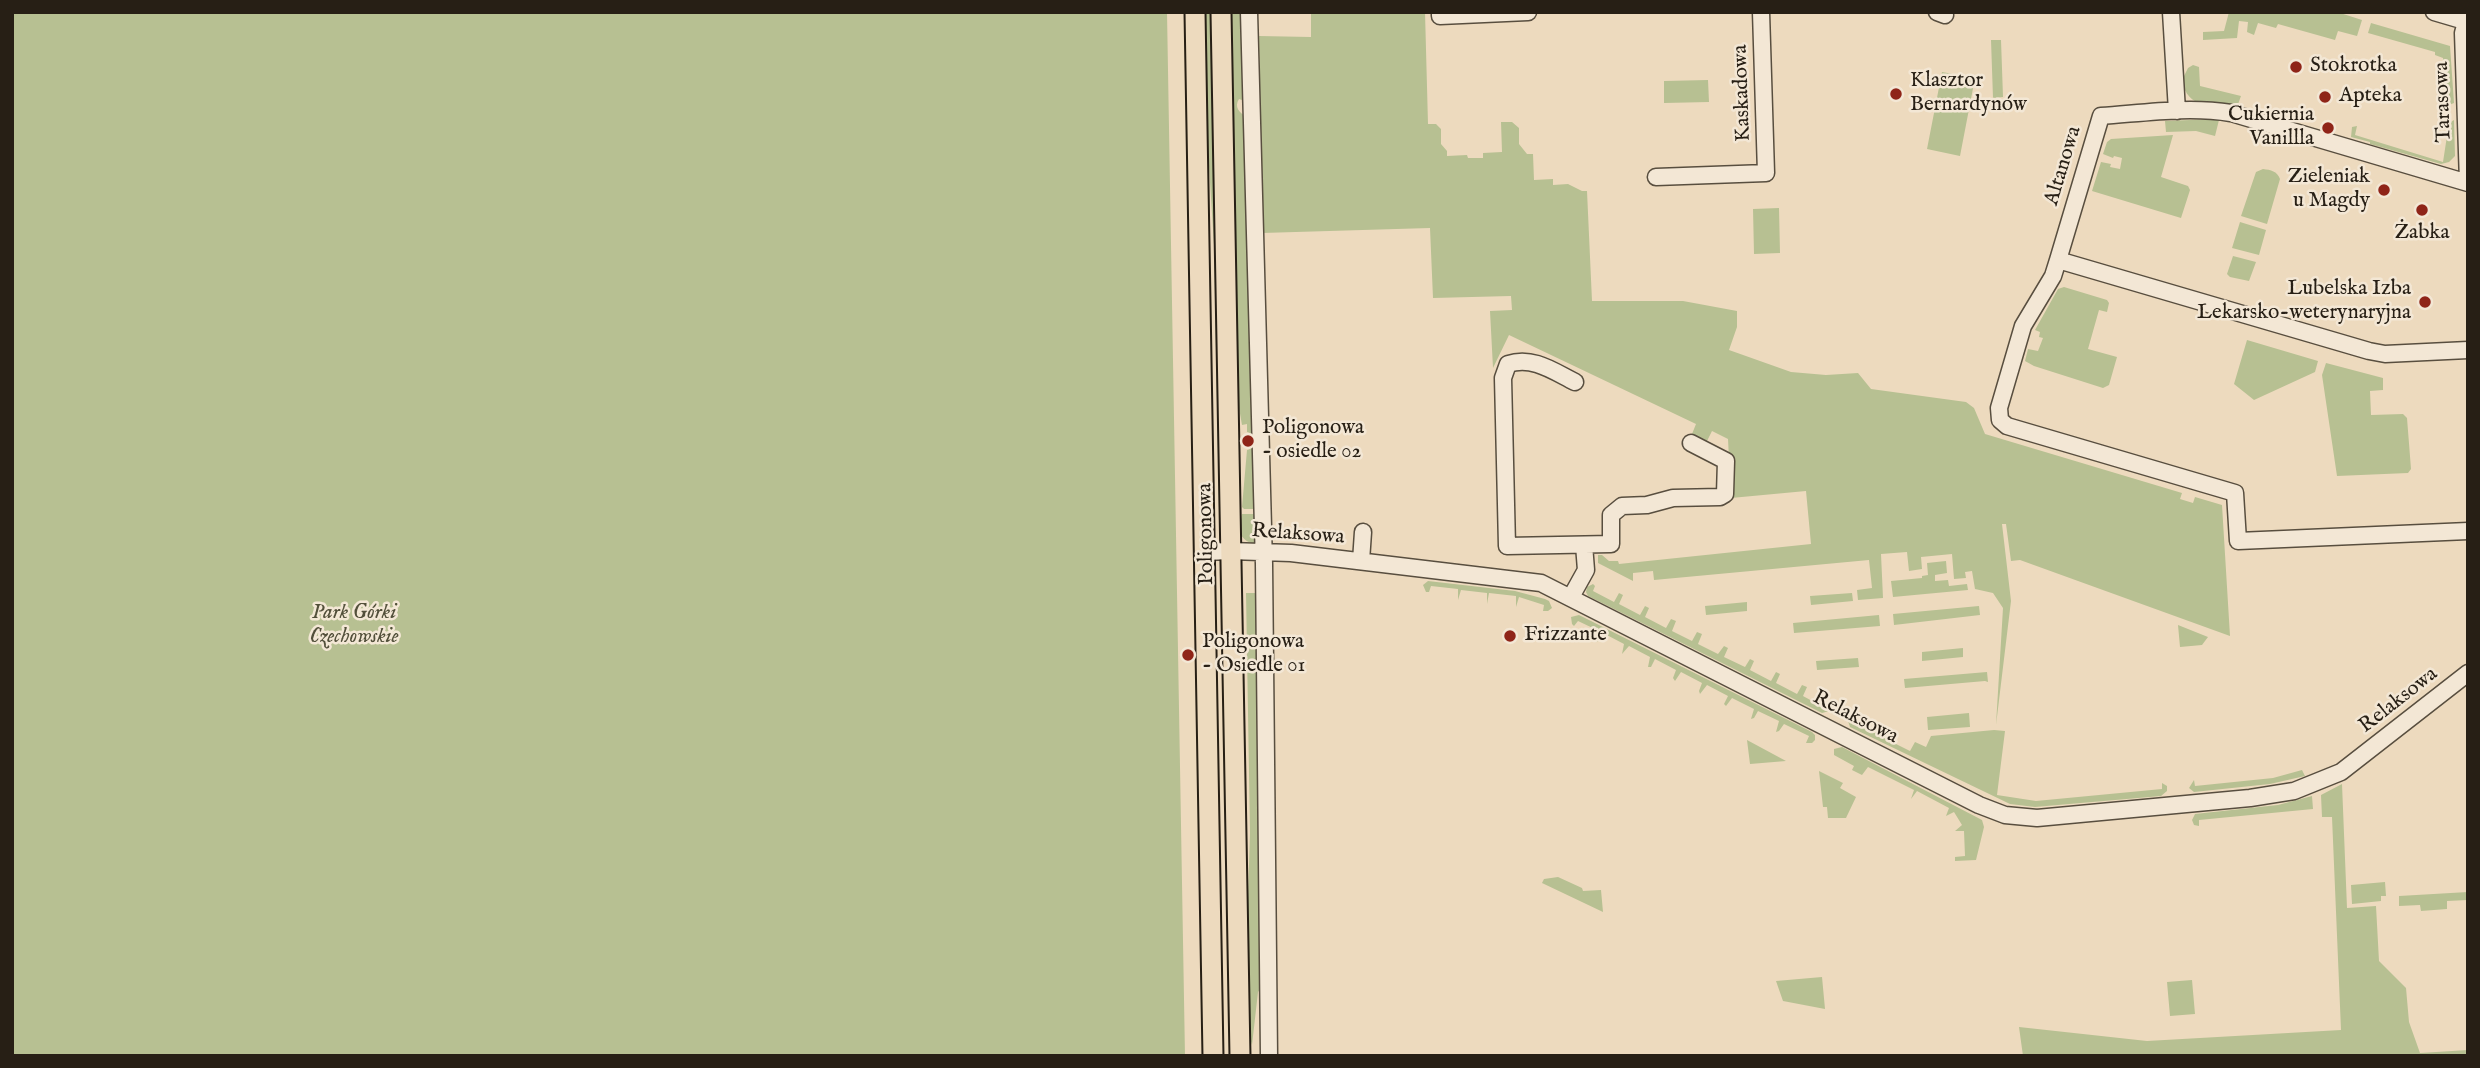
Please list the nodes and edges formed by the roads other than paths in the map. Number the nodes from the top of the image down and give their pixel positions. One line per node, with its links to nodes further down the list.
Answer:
1 (1195, 12): 21 (main road, Poligonowa)
2 (1221, 12): 20 (main road, Poligonowa)
3 (1249, 12): 22 (street)
4 (1528, 12): 8 (street)
5 (1761, 12): 11 (street, Kaskadowa)
6 (2171, 12): 10 (street)
7 (2434, 12): 9 (street)
8 (1440, 14)
9 (2467, 22): 12 (street, Tarasowa)
10 (2178, 111): 12 (street); 13 (street, Altanowa)
11 (1656, 177)
12 (2468, 182)
13 (2058, 260): 14 (street); 17 (street, Altanowa)
14 (2468, 350)
15 (1575, 382): 19 (street)
16 (1691, 443): 19 (street)
17 (2468, 531)
18 (1363, 532): 23 (street)
19 (1584, 545): 24 (street)
20 (1230, 551): 21 (street, Relaksowa); 22 (street, Relaksowa); 27 (main road, Poligonowa)
21 (1205, 552): 26 (main road, Poligonowa)
22 (1264, 552): 23 (street, Relaksowa); 28 (street)
23 (1361, 561): 24 (street, Relaksowa)
24 (1571, 597): 25 (street, Relaksowa)
25 (2468, 673)
26 (1213, 1056)
27 (1240, 1056)
28 (1269, 1056)

